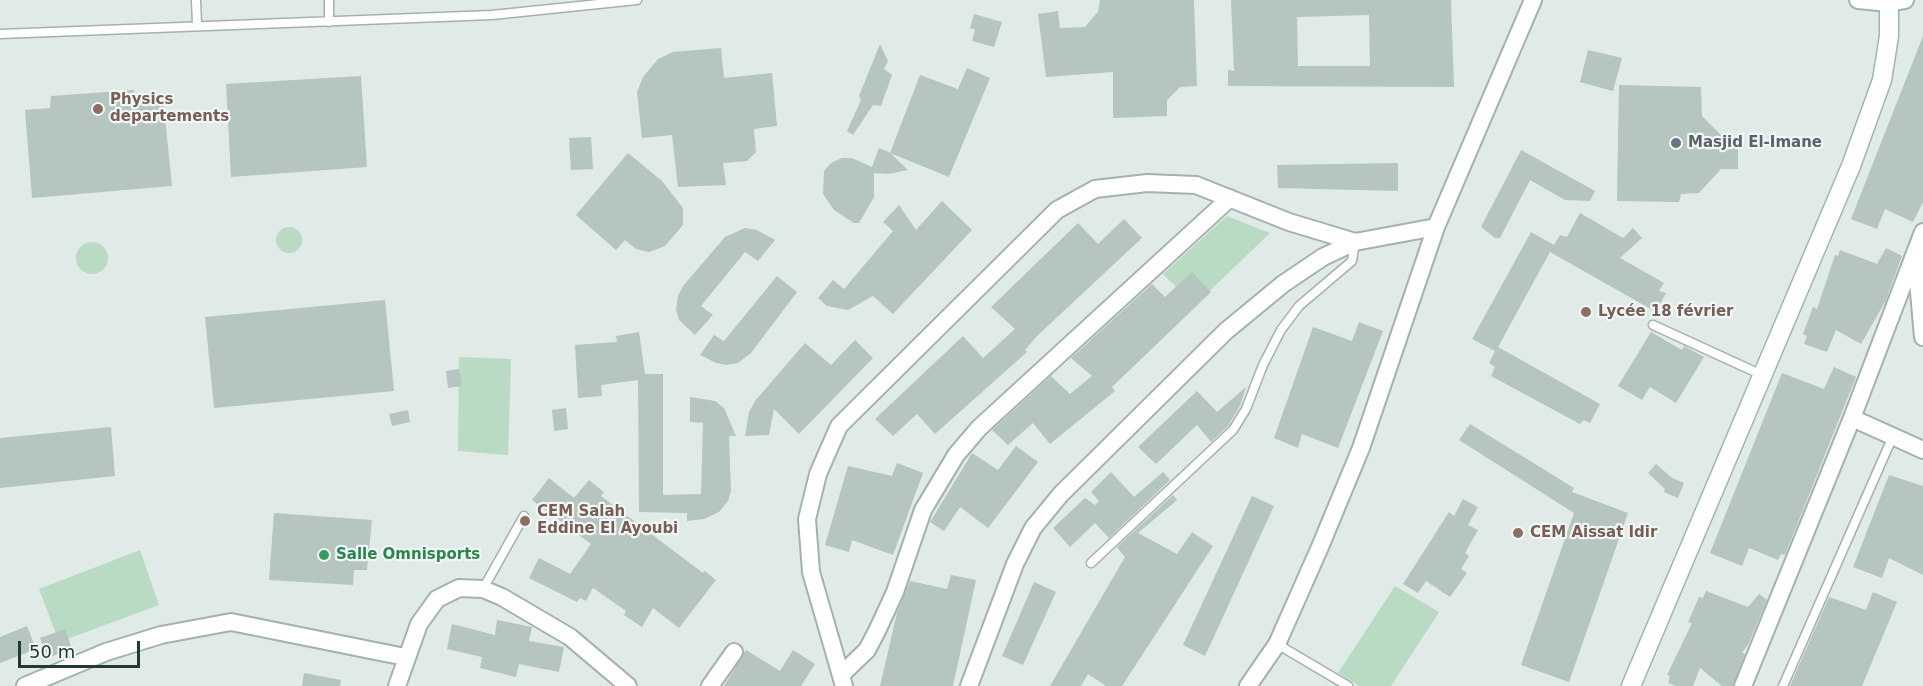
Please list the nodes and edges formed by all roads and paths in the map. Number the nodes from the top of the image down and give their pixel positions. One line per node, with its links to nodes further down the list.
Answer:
1 (196, 0): 10 (lane)
2 (329, 0): 9 (lane)
3 (547, 0): 8 (lane)
4 (637, 0): 8 (lane)
5 (1533, 0): 13 (street)
6 (1857, 0): 7 (street)
7 (1894, 1): 19 (street)
8 (551, 9): 9 (lane)
9 (329, 22): 10 (lane)
10 (197, 25): 11 (lane)
11 (0, 34)
12 (1230, 198): 15 (street); 29 (street); 29 (street)
13 (1436, 227): 15 (street); 26 (street)
14 (1923, 232): 16 (street)
15 (1355, 242): 24 (lane); 34 (street)
16 (1915, 252): 18 (street); 20 (street)
17 (1653, 325): 19 (lane)
18 (1923, 337)
19 (1763, 375): 37 (street)
20 (1852, 418): 21 (street); 38 (street)
21 (1893, 436): 22 (street); 39 (lane)
22 (1923, 450)
23 (524, 516): 25 (lane)
24 (1091, 563)
25 (483, 589): 28 (street); 32 (street)
26 (1277, 644): 35 (street); 36 (lane)
27 (734, 652): 33 (street)
28 (405, 657): 30 (street); 31 (street)
29 (843, 680)
30 (25, 686)
31 (397, 686)
32 (628, 686)
33 (710, 686)
34 (969, 686)
35 (1248, 686)
36 (1348, 686)
37 (1631, 686)
38 (1743, 686)
39 (1784, 686)

